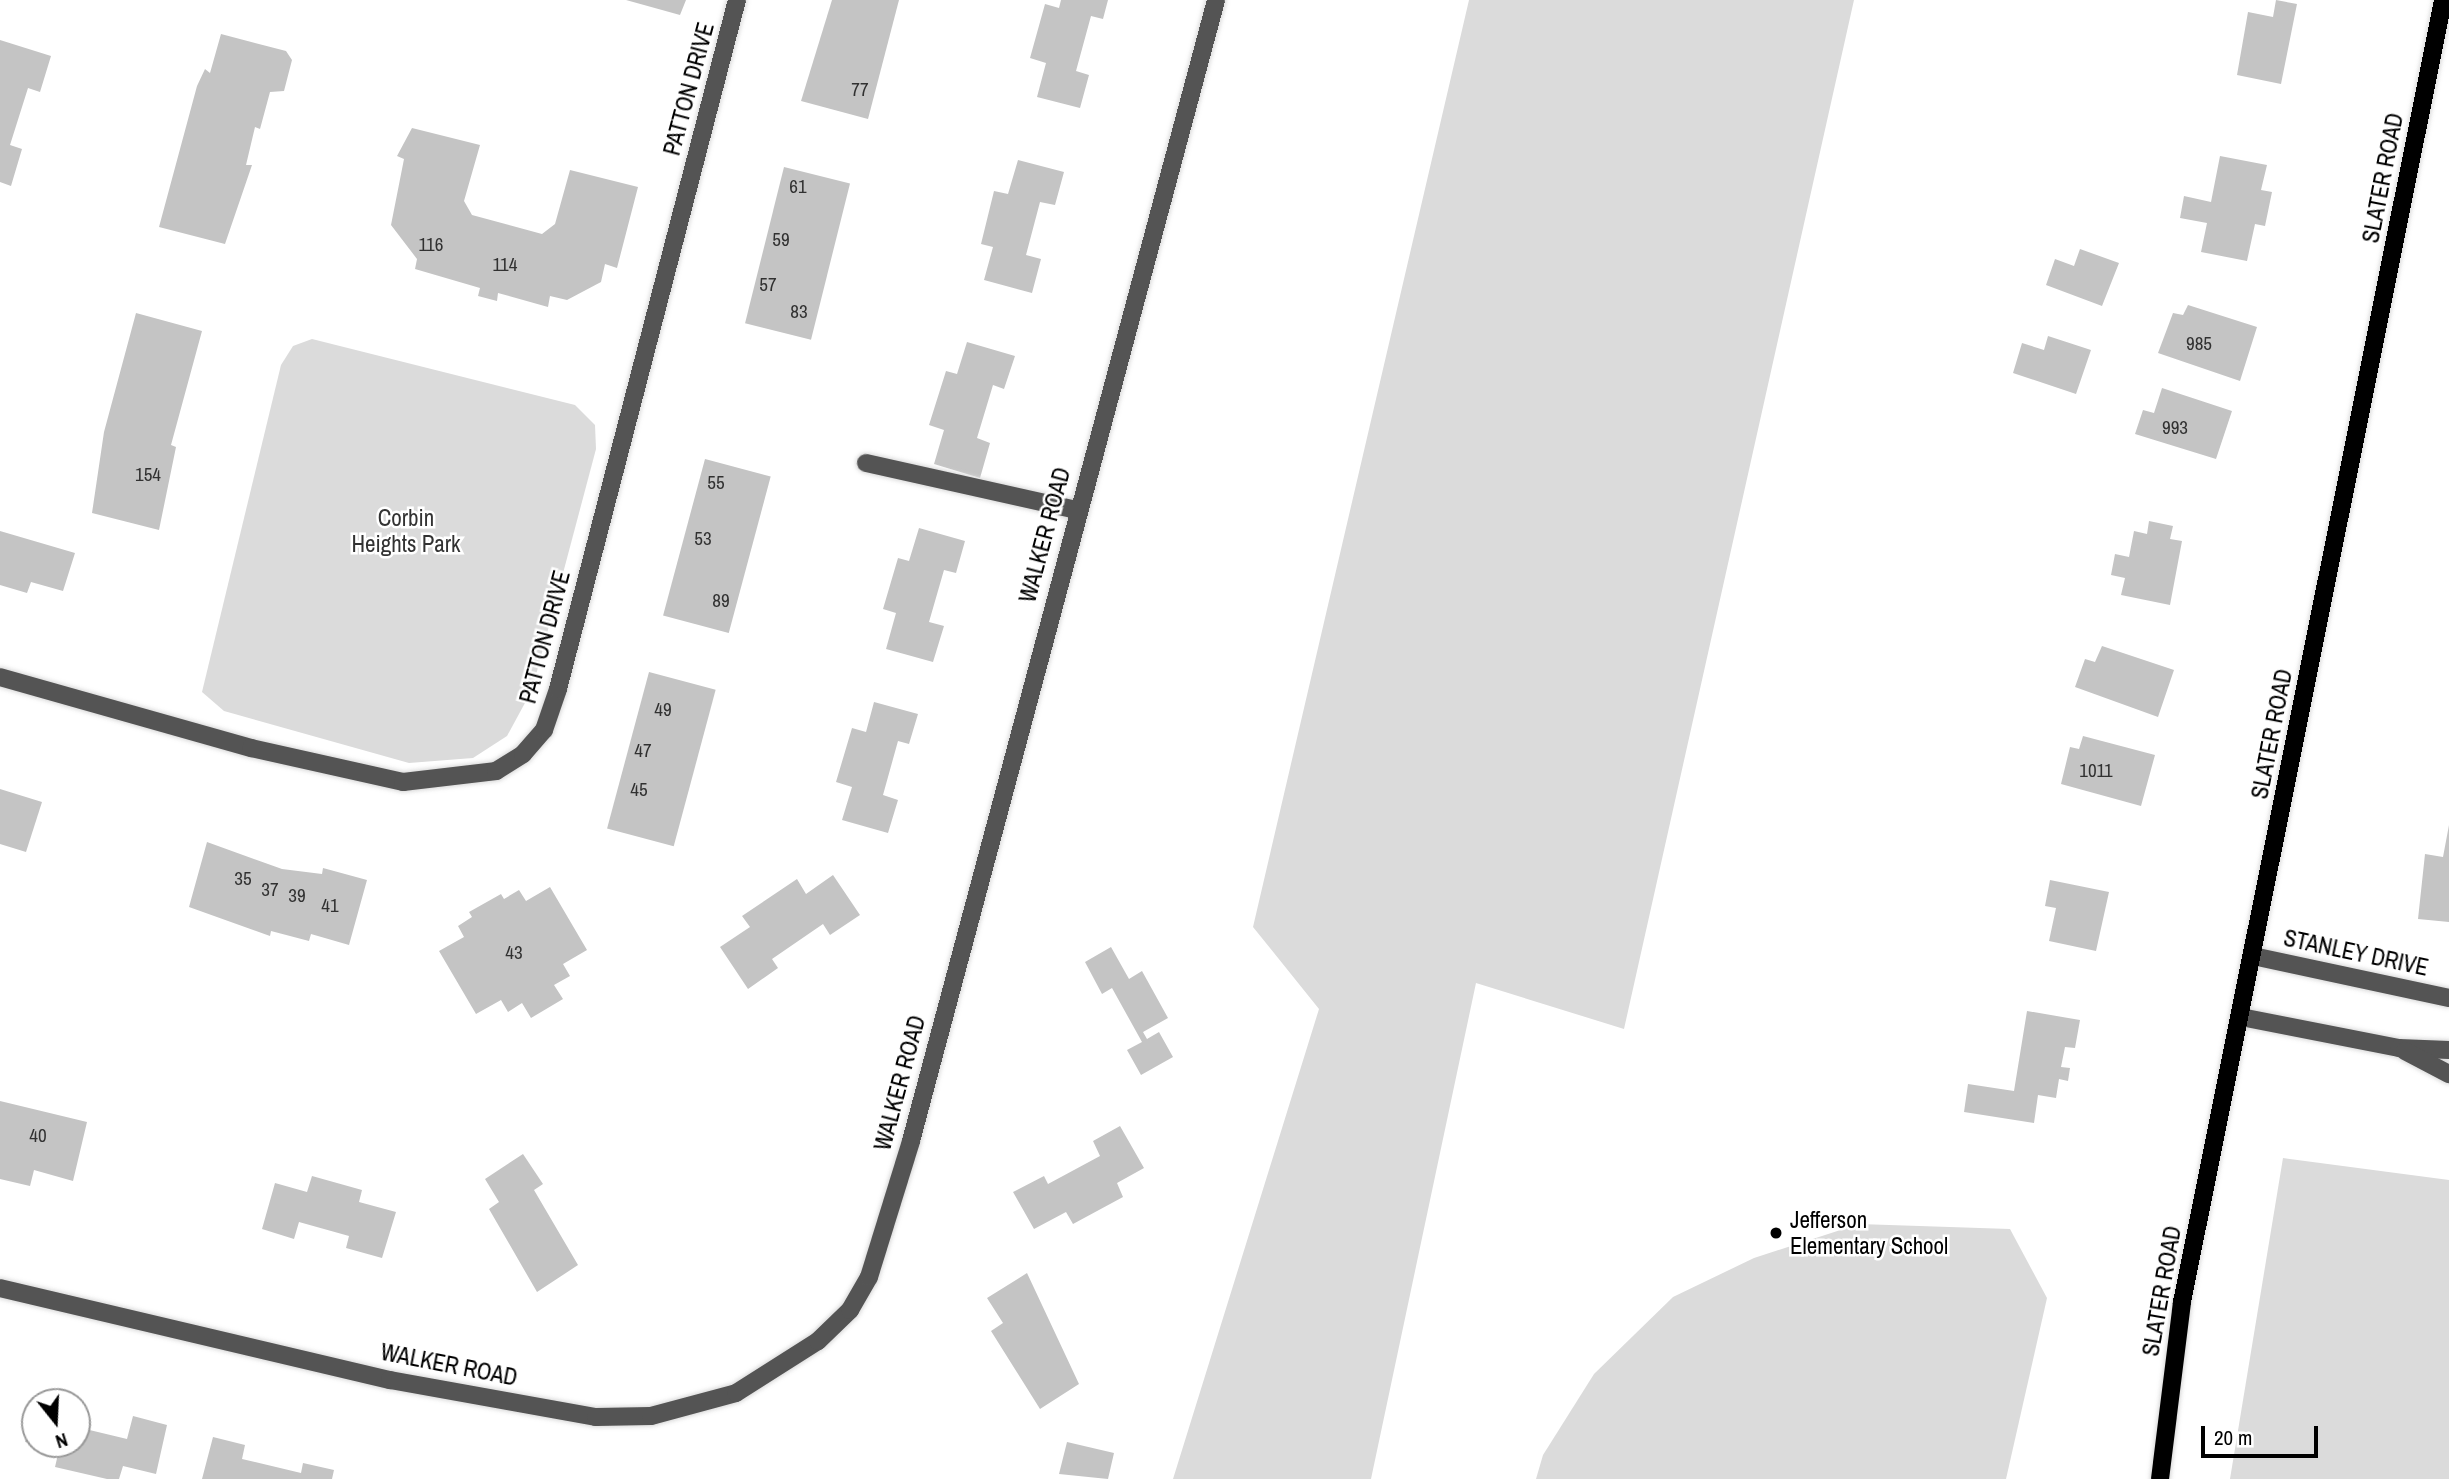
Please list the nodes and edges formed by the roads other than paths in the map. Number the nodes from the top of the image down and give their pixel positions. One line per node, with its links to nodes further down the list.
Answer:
1 (737, 0): 6 (street, PATTON DRIVE)
2 (1216, 0): 5 (street, WALKER ROAD)
3 (2443, 0): 7 (main road, SLATER ROAD)
4 (866, 463): 5 (street)
5 (1077, 510): 13 (street, WALKER ROAD)
6 (0, 677)
7 (2253, 956): 8 (street, STANLEY DRIVE); 9 (main road, SLATER ROAD)
8 (2449, 998)
9 (2241, 1017): 10 (street); 14 (main road, SLATER ROAD)
10 (2399, 1048): 11 (street); 12 (street)
11 (2449, 1050)
12 (2449, 1074)
13 (0, 1288)
14 (2160, 1479)

